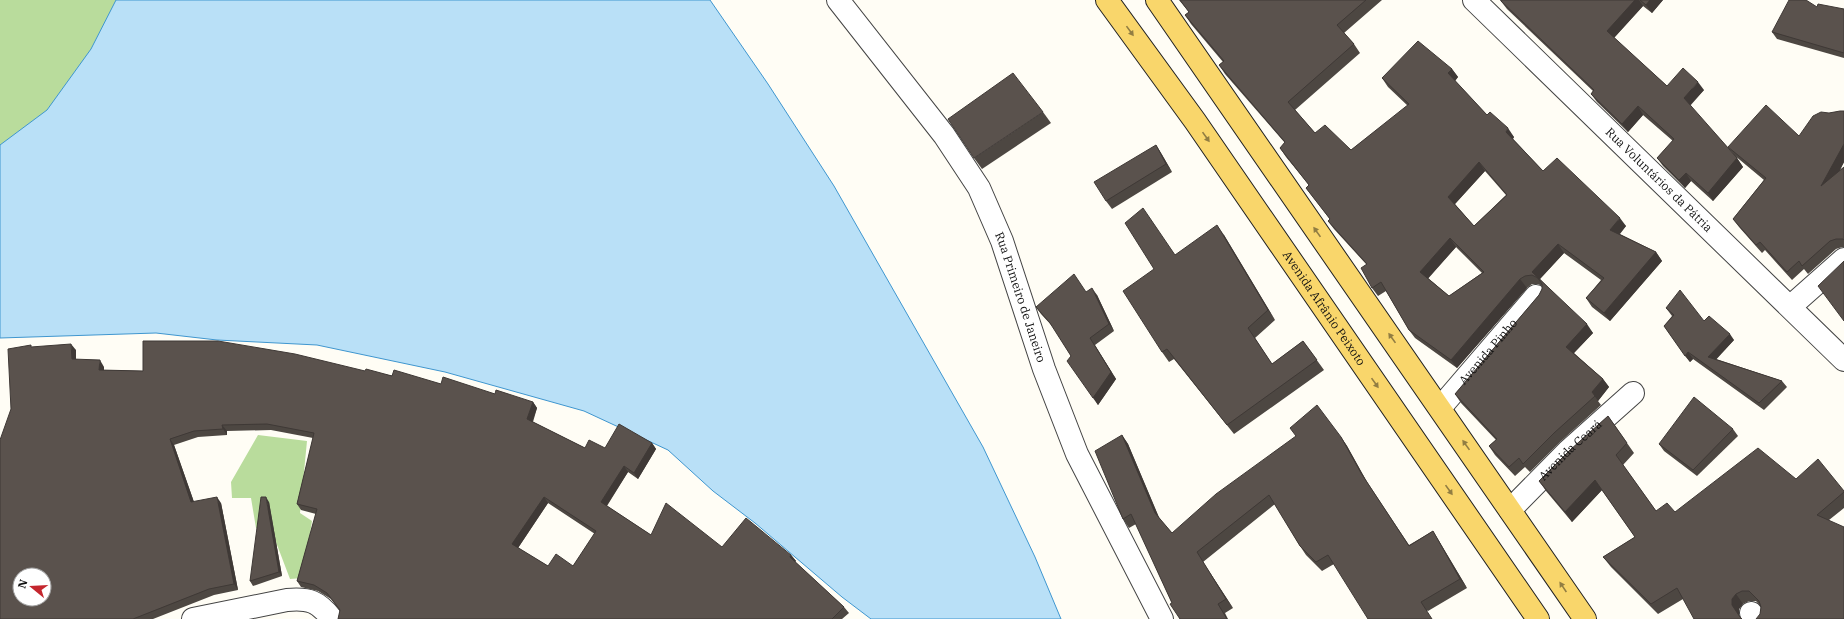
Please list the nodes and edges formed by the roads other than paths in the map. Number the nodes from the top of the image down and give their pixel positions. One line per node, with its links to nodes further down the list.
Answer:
1 (838, 0): 14 (street, Rua Primeiro de Janeiro)
2 (1107, 0): 15 (main road, Avenida Afrânio Peixoto, one-way to 15)
3 (1157, 0): 10 (main road, one-way to 3)
4 (1474, 0): 7 (street, Rua Voluntários da Pátria)
5 (1844, 259): 7 (street)
6 (1536, 296): 10 (street, Avenida Pinho)
7 (1791, 306): 8 (street, Rua Voluntários da Pátria)
8 (1844, 360)
9 (1633, 393): 11 (street, Avenida Ceará)
10 (1440, 408): 11 (main road, one-way to 10)
11 (1510, 510): 16 (main road, one-way to 11)
12 (193, 619): 13 (street)
13 (332, 619)
14 (1162, 619)
15 (1538, 619)
16 (1585, 619)

